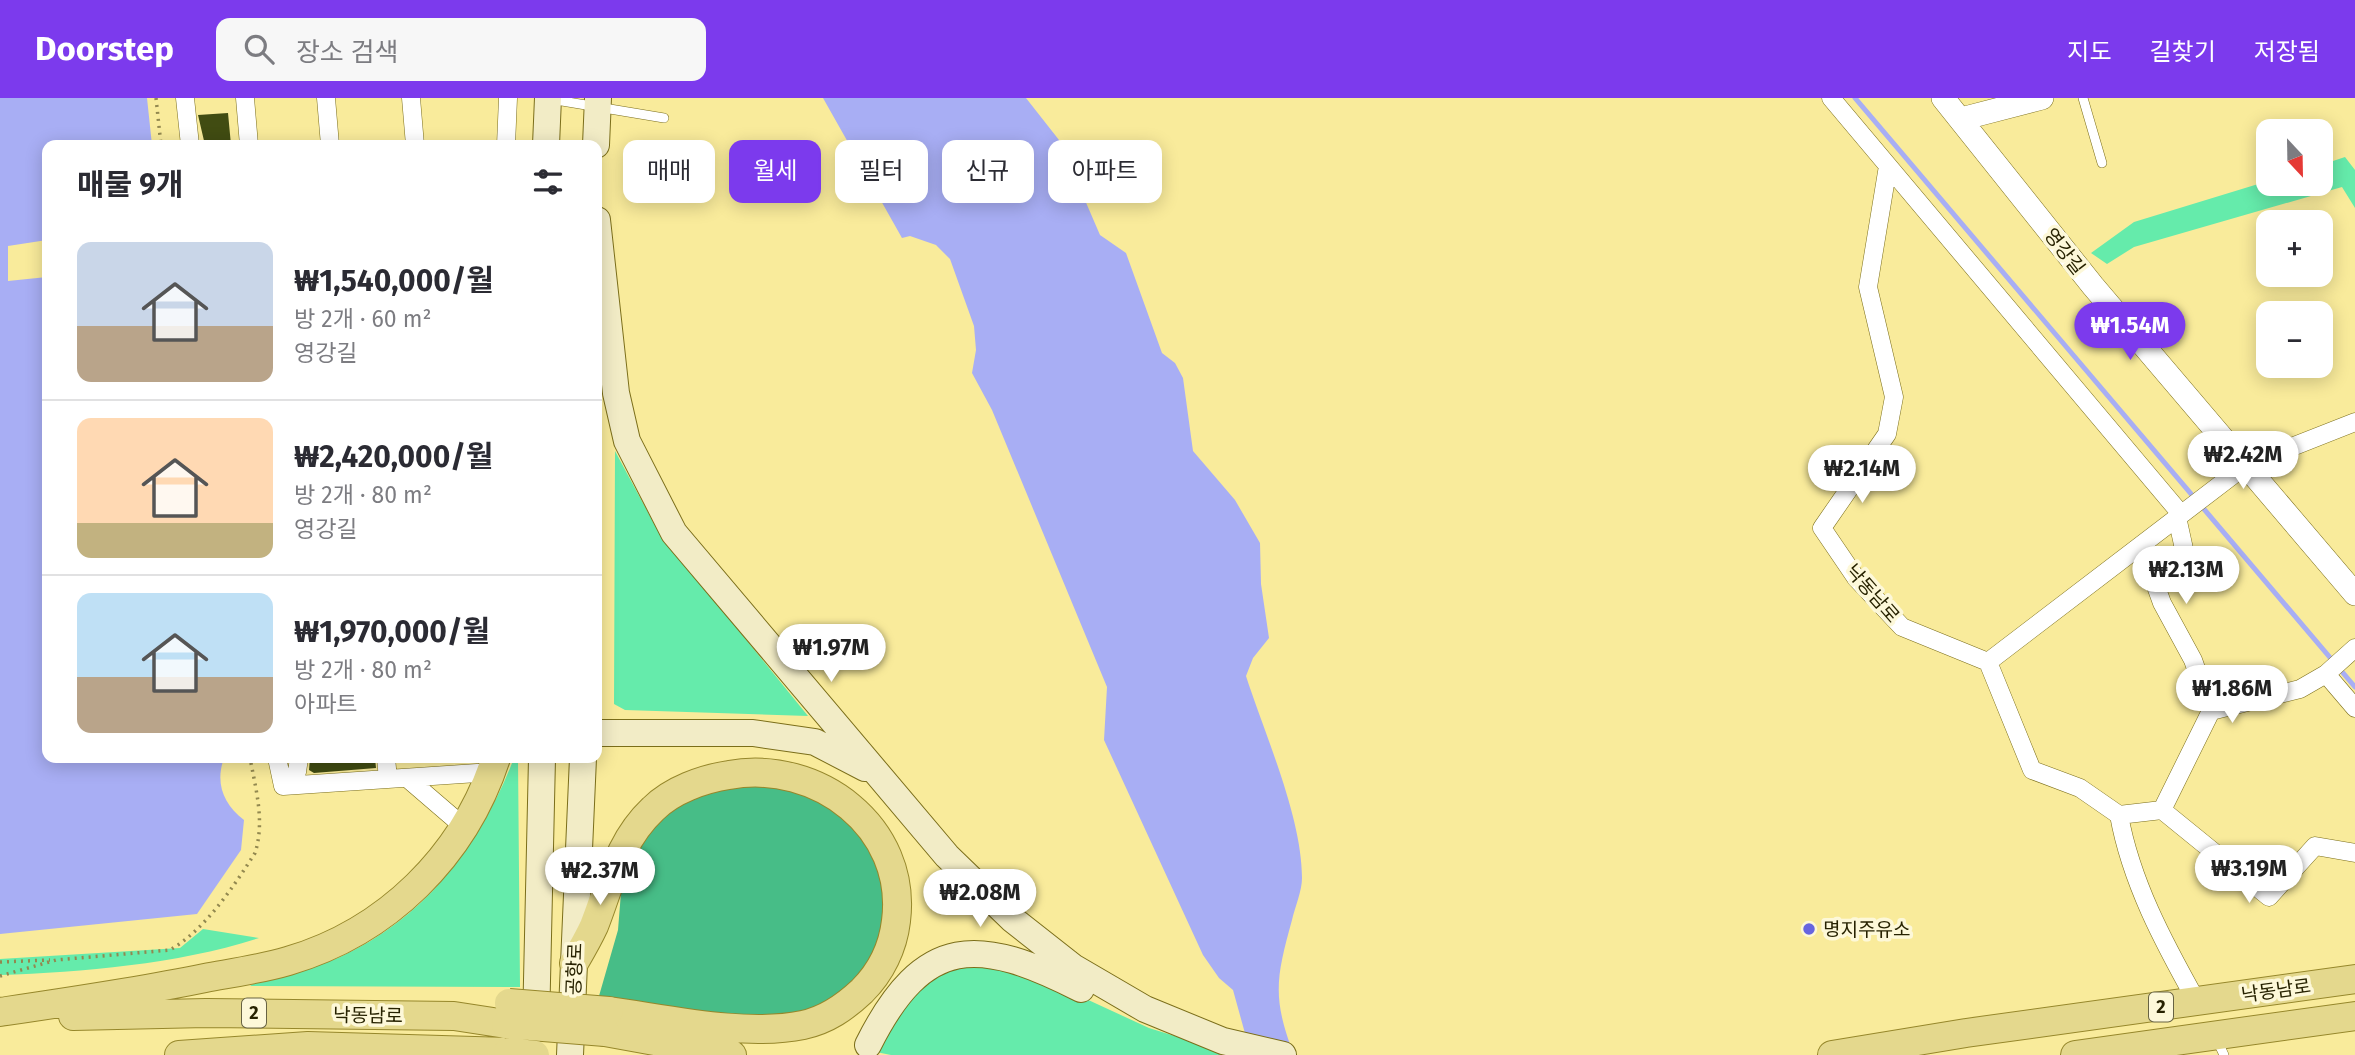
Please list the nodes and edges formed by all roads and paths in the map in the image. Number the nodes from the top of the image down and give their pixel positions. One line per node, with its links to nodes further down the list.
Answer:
1 (156, 98): 15 (path)
2 (185, 98): 16 (street)
3 (245, 98): 17 (street)
4 (326, 98): 18 (street)
5 (411, 98): 19 (street)
6 (508, 98): 20 (street)
7 (548, 98): 12 (lane); 21 (main road)
8 (1831, 98): 24 (street)
9 (1943, 98): 14 (street, 영강길)
10 (2042, 98): 14 (street)
11 (2083, 98): 23 (lane)
12 (597, 102): 13 (lane); 22 (main road)
13 (664, 118)
14 (1961, 119): 27 (street, 영강길)
15 (160, 140)
16 (189, 140)
17 (249, 140)
18 (330, 140)
19 (415, 140)
20 (506, 140)
21 (546, 140)
22 (596, 140)
23 (2102, 163)
24 (1888, 166): 28 (street); 31 (street, 낙동남로)
25 (602, 266): 43 (main road)
26 (2355, 422): 27 (street)
27 (2246, 465): 28 (street); 29 (street, 영강길)
28 (2179, 516): 31 (street); 34 (street)
29 (2355, 594)
30 (2355, 649): 32 (street)
31 (1988, 662): 48 (street)
32 (2326, 674): 33 (street); 34 (street)
33 (2355, 708)
34 (2211, 710): 47 (street)
35 (602, 733): 43 (main road)
36 (251, 763): 51 (path)
37 (278, 763): 46 (street)
38 (298, 763): 46 (street)
39 (386, 763): 45 (street)
40 (543, 763): 62 (main road)
41 (583, 763): 53 (main road, 공항로)
42 (485, 765): 44 (street); 49 (main road)
43 (876, 774): 57 (main road)
44 (407, 778): 45 (street); 49 (street)
45 (388, 779): 46 (street)
46 (283, 786)
47 (2162, 810): 48 (street); 50 (street)
48 (2119, 815): 56 (street)
49 (464, 827): 58 (main road)
50 (2355, 853)
51 (56, 960): 52 (path); 54 (path)
52 (0, 962)
53 (574, 963): 61 (main road); 66 (main road, 공항로)
54 (0, 976)
55 (2355, 979): 56 (main road, 낙동남로 / 2)
56 (2197, 1002): 69 (main road, 낙동남로 / 2)
57 (1145, 1009): 63 (main road); 68 (main road)
58 (0, 1012)
59 (0, 1018): 62 (main road, 낙동남로 / 2)
60 (2354, 1020): 64 (main road, 낙동남로 / 2)
61 (607, 1021): 62 (main road, 낙동남로 / 2, bridge); 67 (main road, 낙동남로 / 2)
62 (518, 1038): 65 (main road, 낙동남로 / 2)
63 (868, 1045)
64 (2220, 1045): 70 (main road, 낙동남로 / 2)
65 (179, 1055)
66 (570, 1055)
67 (732, 1055)
68 (1283, 1055)
69 (1832, 1055)
70 (2075, 1055)

